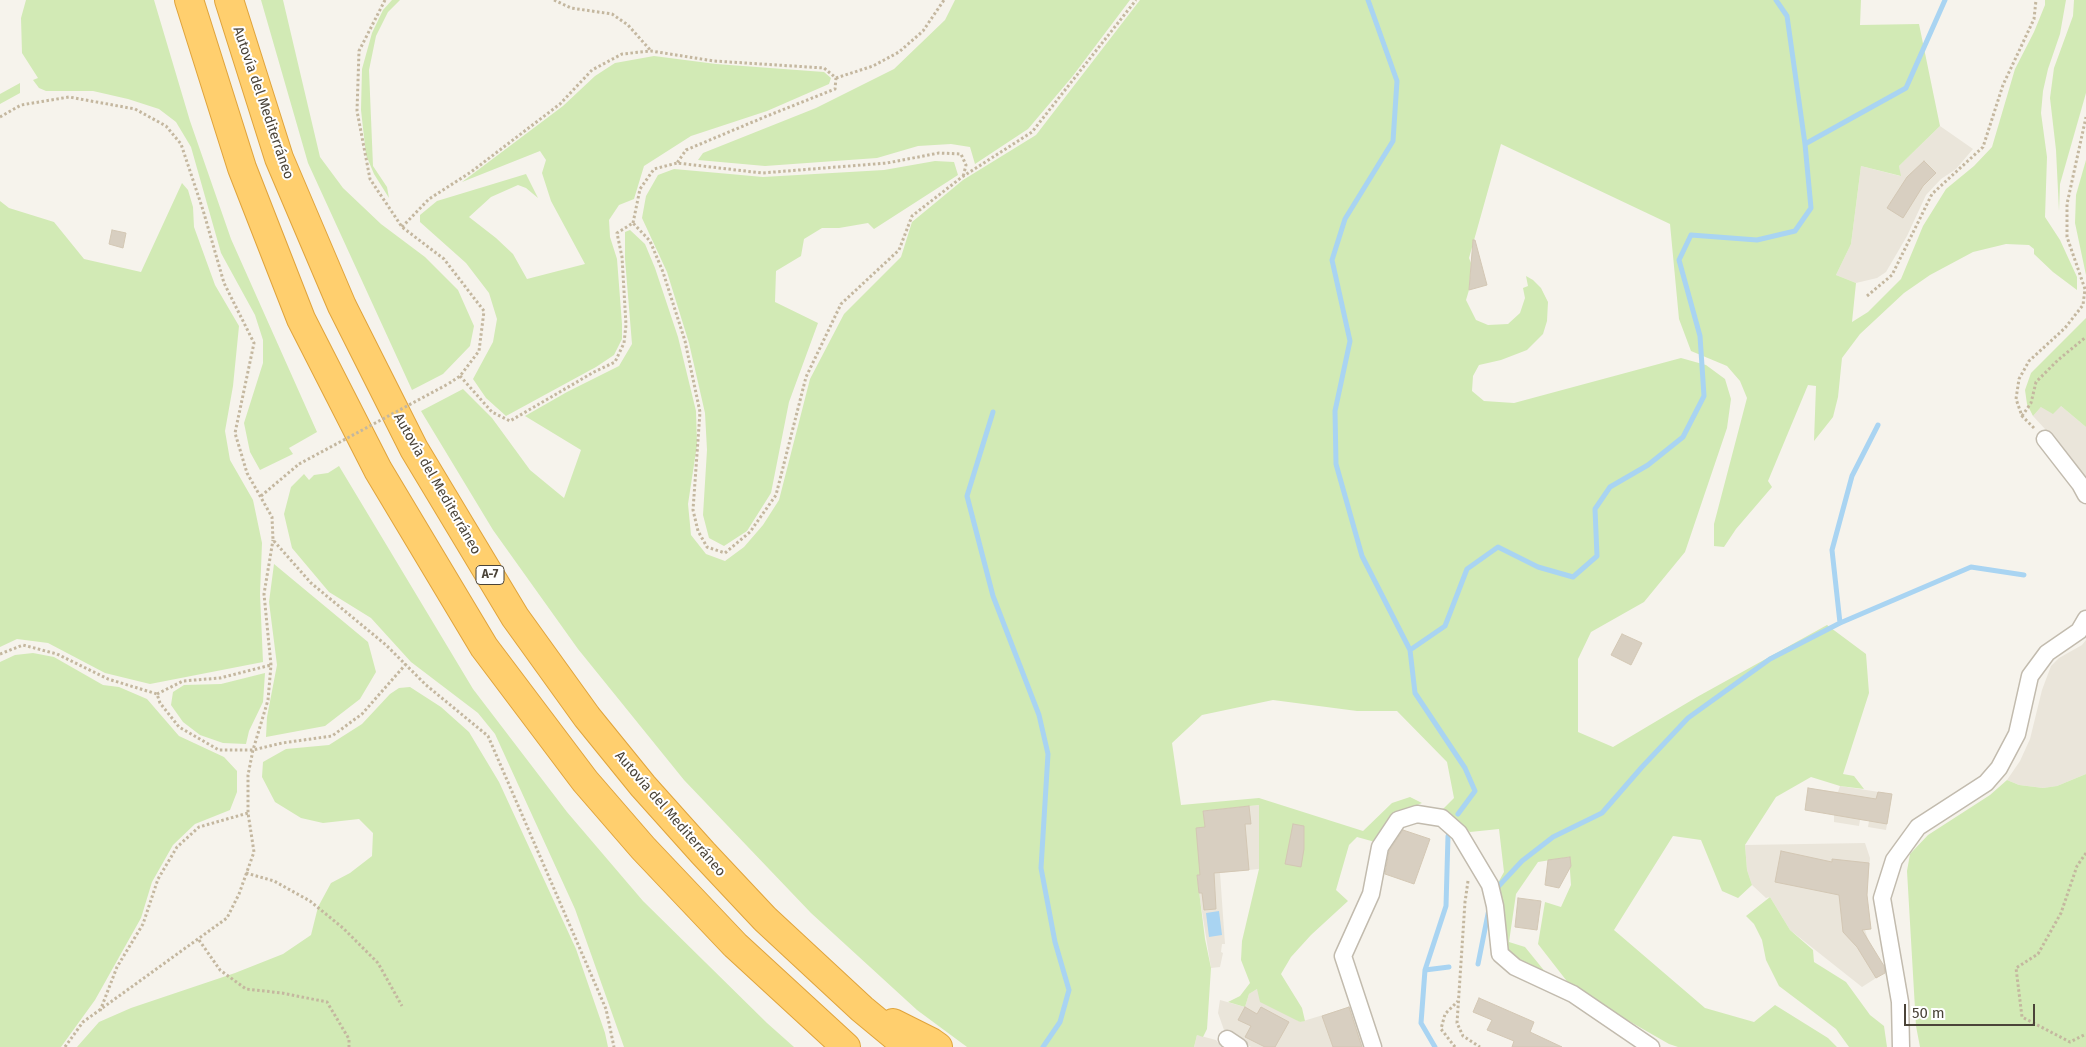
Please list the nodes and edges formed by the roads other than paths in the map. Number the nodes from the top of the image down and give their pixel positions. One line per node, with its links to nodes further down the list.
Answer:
1 (189, 0): 6 (highway)
2 (229, 0): 7 (highway, Autovía del Mediterráneo / A-7)
3 (2044, 439): 4 (street)
4 (2086, 496)
5 (2086, 619): 14 (street)
6 (787, 994): 8 (highway); 9 (highway)
7 (862, 1009): 10 (highway, Autovía del Mediterráneo / A-7); 11 (highway)
8 (818, 1047)
9 (846, 1047)
10 (908, 1047)
11 (938, 1047)
12 (1373, 1047): 13 (street)
13 (1651, 1047)
14 (1901, 1047)

